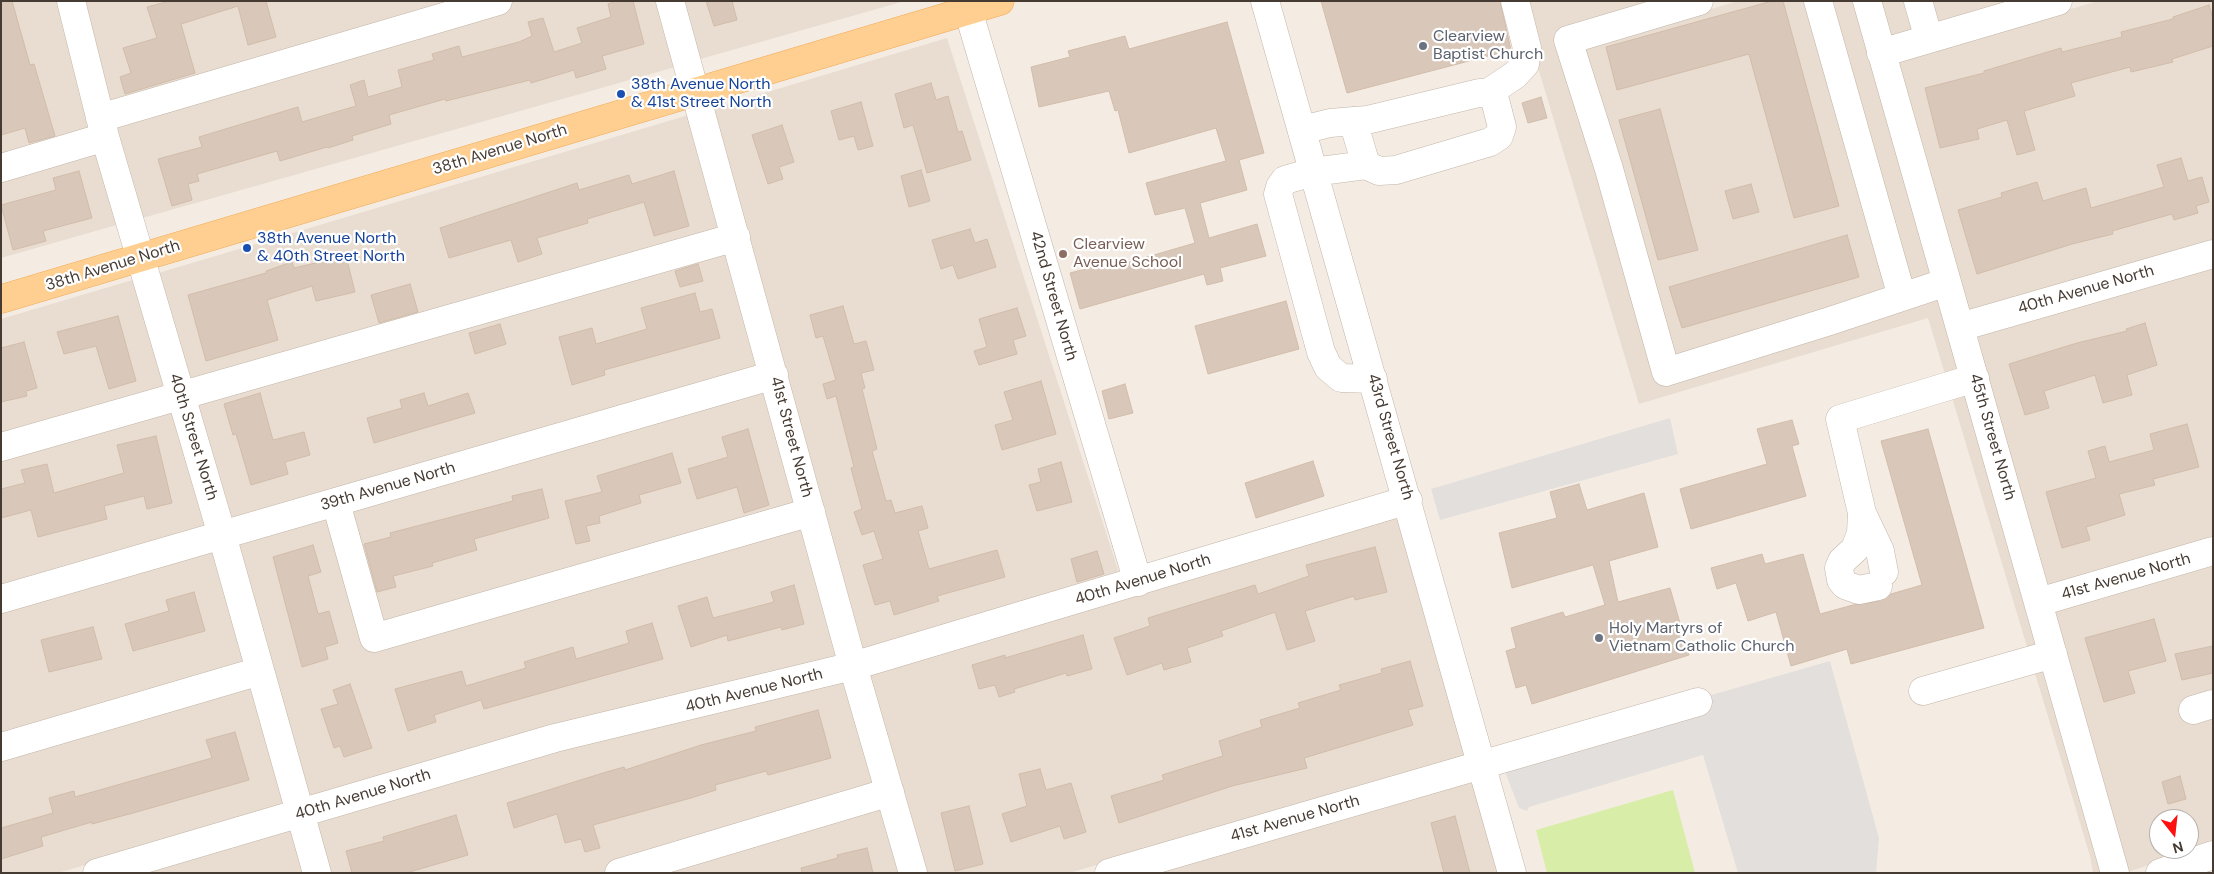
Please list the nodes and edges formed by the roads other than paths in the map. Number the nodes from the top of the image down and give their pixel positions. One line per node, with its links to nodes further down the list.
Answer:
1 (71, 1): 18 (street, 40th Street North)
2 (498, 1): 18 (street)
3 (670, 1): 15 (street, 41st Street North)
4 (1000, 1): 12 (main road, 38th Avenue North)
5 (1265, 1): 19 (street, 43rd Street North)
6 (1515, 1): 16 (street)
7 (1699, 1): 27 (street)
8 (1818, 1): 27 (street)
9 (1867, 1): 14 (street, 45th Street North)
10 (1918, 1): 13 (street)
11 (2058, 1): 13 (street)
12 (968, 10): 15 (main road, 38th Avenue North); 41 (street, 42nd Street North)
13 (1929, 39): 14 (street)
14 (1881, 53): 26 (street, 45th Street North)
15 (696, 91): 23 (street, 41st Street North); 25 (main road, 38th Avenue North)
16 (1488, 93): 17 (street); 20 (street)
17 (1353, 121): 19 (street); 20 (street)
18 (103, 128): 21 (street); 25 (street, 40th Street North)
19 (1302, 130): 22 (street, 43rd Street North)
20 (1366, 165): 22 (street)
21 (1, 168)
22 (1314, 172): 32 (street, 43rd Street North); 32 (street)
23 (736, 237): 30 (street, 41st Street North); 33 (street)
24 (2213, 254): 29 (street, 40th Avenue North)
25 (140, 258): 28 (main road, 38th Avenue North); 33 (street, 40th Street North)
26 (1947, 282): 27 (street); 29 (street, 45th Street North)
27 (1902, 297)
28 (1, 300)
29 (1960, 327): 31 (street, 45th Street North)
30 (774, 375): 36 (street, 39th Avenue North); 37 (street, 41st Street North)
31 (1975, 378): 38 (street); 43 (street, 45th Street North)
32 (1373, 379): 35 (street, 43rd Street North)
33 (180, 395): 34 (street); 39 (street, 40th Street North)
34 (1, 447)
35 (1408, 500): 41 (street, 40th Avenue North); 50 (street, 43rd Street North)
36 (336, 502): 37 (street); 39 (street, 39th Avenue North)
37 (811, 512): 45 (street, 41st Street North)
38 (1862, 513): 38 (street)
39 (222, 535): 42 (street, 39th Avenue North); 46 (street, 40th Street North)
40 (2213, 551): 43 (street, 41st Avenue North)
41 (1138, 582): 45 (street, 40th Avenue North)
42 (1, 600)
43 (2039, 602): 44 (street, 45th Street North)
44 (2053, 654): 47 (street); 60 (street, 45th Street North)
45 (853, 666): 51 (street, 41st Street North); 52 (street, 40th Avenue North)
46 (260, 671): 49 (street); 52 (street, 40th Street North)
47 (1923, 691)
48 (1698, 702): 50 (street, 41st Avenue North)
49 (1, 747)
50 (1482, 765): 58 (street, 41st Avenue North); 59 (street, 43rd Street North)
51 (890, 792): 56 (street); 57 (street, 41st Street North)
52 (301, 813): 54 (street, 40th Avenue North); 55 (street, 40th Street North)
53 (2213, 855): 61 (street)
54 (97, 873)
55 (317, 873)
56 (619, 873)
57 (913, 873)
58 (1109, 873)
59 (1512, 873)
60 (2116, 873)
61 (2160, 873)

